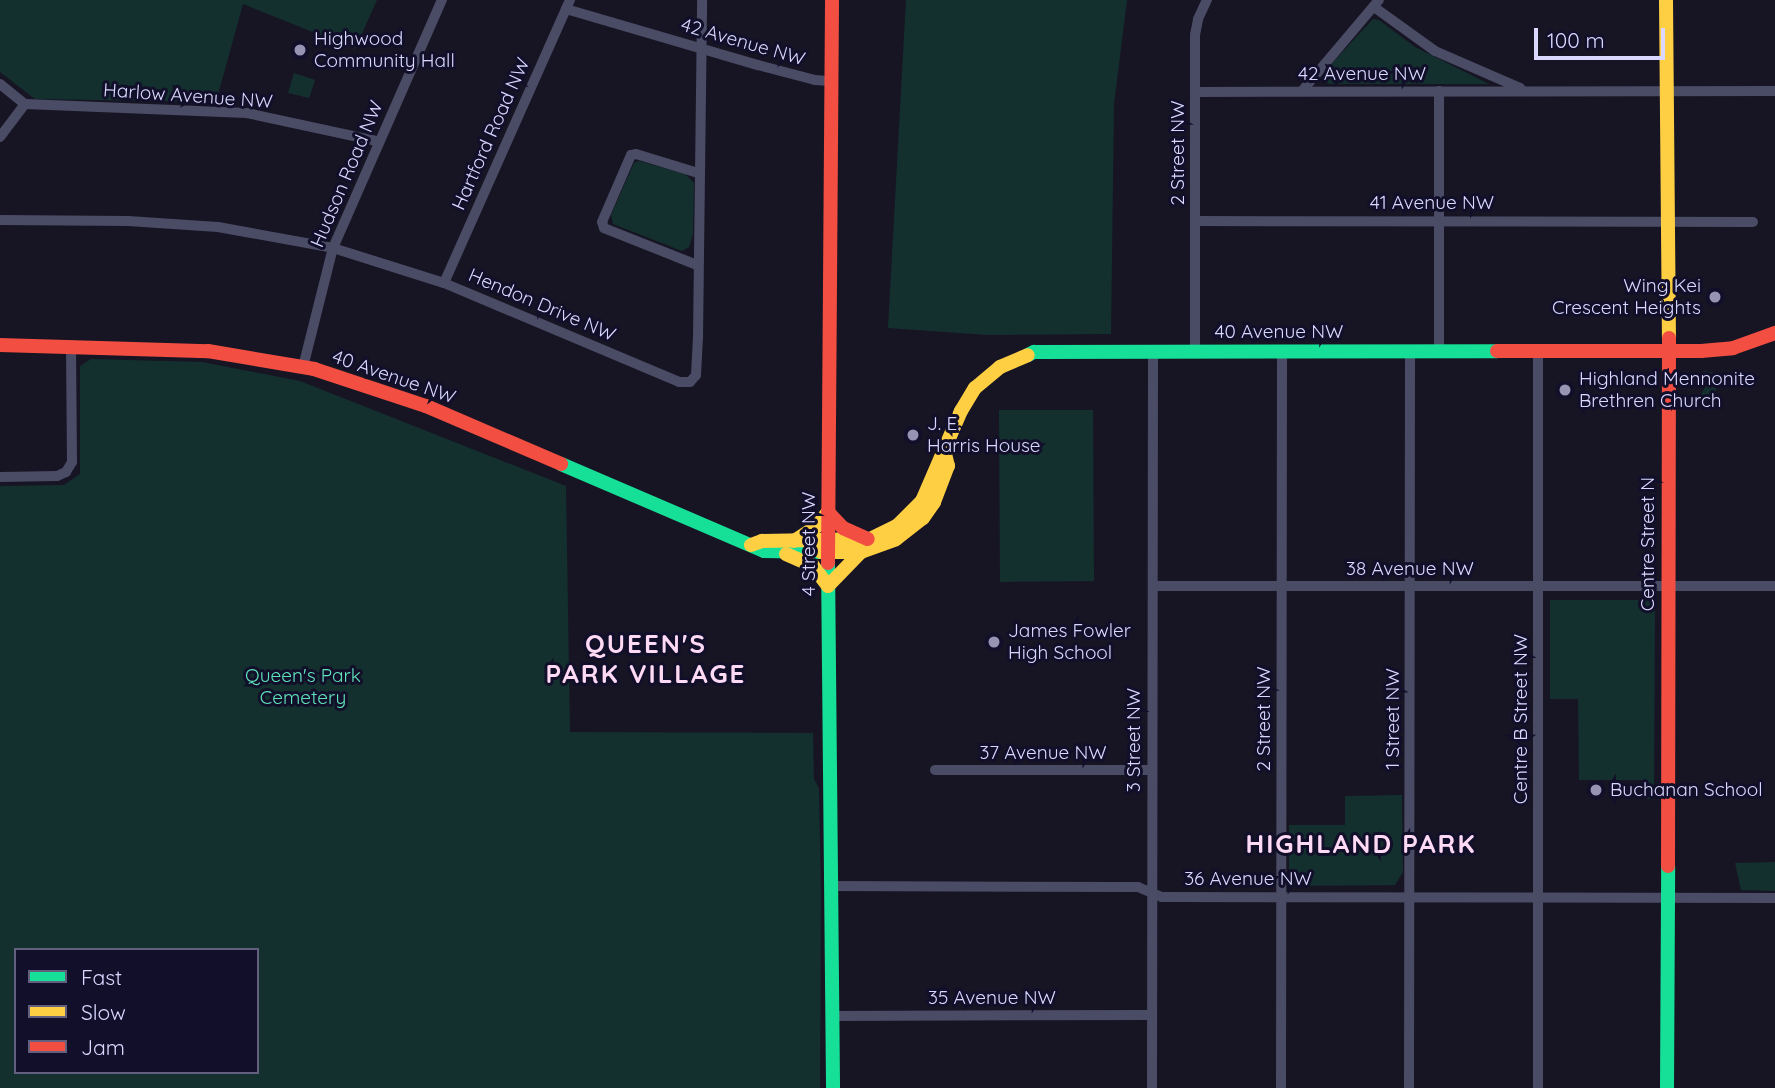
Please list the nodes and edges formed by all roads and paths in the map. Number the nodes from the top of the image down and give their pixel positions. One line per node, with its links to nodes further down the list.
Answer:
1 (442, 0): 19 (street, Hudson Road NW)
2 (702, 0): 8 (street, Hendon Drive NW)
3 (832, 0): 9 (main road, 4 Street NW)
4 (1207, 0): 16 (street, 2 Street NW)
5 (1666, 0): 14 (main road, Centre Street N)
6 (1377, 3): 11 (street); 13 (street, 42 Avenue NW)
7 (568, 5): 8 (street, 42 Avenue NW); 28 (street, Hartford Road NW)
8 (701, 48): 9 (street, 42 Avenue NW); 20 (street, Hendon Drive NW)
9 (831, 81): 42 (main road, 4 Street NW)
10 (0, 84): 17 (street)
11 (1302, 91): 12 (street, 42 Avenue NW); 16 (street, 42 Avenue NW)
12 (1439, 91): 13 (street, 42 Avenue NW); 22 (street)
13 (1529, 91): 14 (street, 42 Avenue NW)
14 (1668, 91): 15 (street, 42 Avenue NW); 24 (main road, Centre Street N)
15 (1775, 91)
16 (1195, 92): 23 (street, 2 Street NW)
17 (25, 104): 18 (street); 19 (street, Harlow Avenue NW)
18 (0, 137)
19 (377, 141): 26 (street, Hudson Road NW)
20 (698, 173): 27 (street, Hendon Drive NW); 27 (street)
21 (0, 220): 26 (street, Hendon Drive NW)
22 (1439, 220): 23 (street, 41 Avenue NW); 24 (street, 41 Avenue NW); 36 (street)
23 (1195, 221): 33 (street, 2 Street NW)
24 (1669, 221): 25 (street, 41 Avenue NW); 38 (main road, Centre Street N)
25 (1753, 222)
26 (333, 248): 28 (street, Hendon Drive NW); 39 (street, Hudson Road NW)
27 (697, 265): 28 (street, Hendon Drive NW)
28 (444, 283)
29 (1775, 333): 38 (main road, 40 Avenue NW)
30 (0, 345): 31 (main road, 40 Avenue NW)
31 (71, 345): 39 (main road, 40 Avenue NW); 41 (street)
32 (1153, 351): 33 (main road, 40 Avenue NW); 40 (main road, 40 Avenue NW); 50 (street, 3 Street NW)
33 (1195, 351): 34 (main road, 40 Avenue NW)
34 (1282, 351): 35 (main road, 40 Avenue NW); 51 (street, 2 Street NW)
35 (1410, 351): 36 (main road, 40 Avenue NW); 52 (street, 1 Street NW)
36 (1439, 351): 37 (main road, 40 Avenue NW)
37 (1538, 351): 38 (main road, 40 Avenue NW); 53 (street, Centre B Street NW)
38 (1668, 351): 54 (main road, Centre Street N)
39 (303, 367): 45 (main road, 40 Avenue NW)
40 (945, 454): 43 (main road, 40 Avenue NW); 48 (main road, 40 Avenue NW)
41 (0, 477)
42 (828, 512): 43 (main road); 44 (main road); 46 (main road, 4 Street NW)
43 (870, 540): 46 (main road, 40 Avenue NW)
44 (793, 541): 45 (main road, 40 Avenue NW); 46 (main road, 40 Avenue NW)
45 (751, 545): 47 (main road, 40 Avenue NW)
46 (828, 547): 47 (main road, 40 Avenue NW); 48 (main road, 40 Avenue NW); 49 (main road, 4 Street NW)
47 (781, 552): 49 (main road)
48 (861, 552): 49 (main road)
49 (828, 586): 58 (main road, 4 Street NW)
50 (1153, 586): 51 (street, 38 Avenue NW); 57 (street, 3 Street NW)
51 (1282, 586): 52 (street, 38 Avenue NW); 60 (street, 2 Street NW)
52 (1411, 586): 53 (street, 38 Avenue NW); 61 (street, 1 Street NW)
53 (1540, 586): 54 (street, 38 Avenue NW); 62 (street, Centre B Street NW)
54 (1667, 586): 55 (street, 38 Avenue NW); 63 (main road, Centre Street N)
55 (1775, 586)
56 (935, 770): 57 (street, 37 Avenue NW)
57 (1152, 770): 59 (street, 3 Street NW)
58 (831, 886): 59 (street, 36 Avenue NW); 66 (main road, 4 Street NW)
59 (1151, 892): 60 (street, 36 Avenue NW); 65 (street, 3 Street NW)
60 (1281, 896): 61 (street, 36 Avenue NW); 69 (street, 2 Street NW)
61 (1409, 897): 62 (street, 36 Avenue NW); 70 (street, 1 Street NW)
62 (1538, 897): 63 (street, 36 Avenue NW); 71 (street, Centre B Street NW)
63 (1667, 897): 64 (street, 36 Avenue NW); 72 (main road, Centre Street N)
64 (1775, 898)
65 (1151, 1015): 66 (street, 35 Avenue NW); 68 (street, 3 Street NW)
66 (832, 1016): 67 (main road, 4 Street NW)
67 (832, 1088)
68 (1152, 1088)
69 (1280, 1088)
70 (1409, 1088)
71 (1538, 1088)
72 (1667, 1088)

